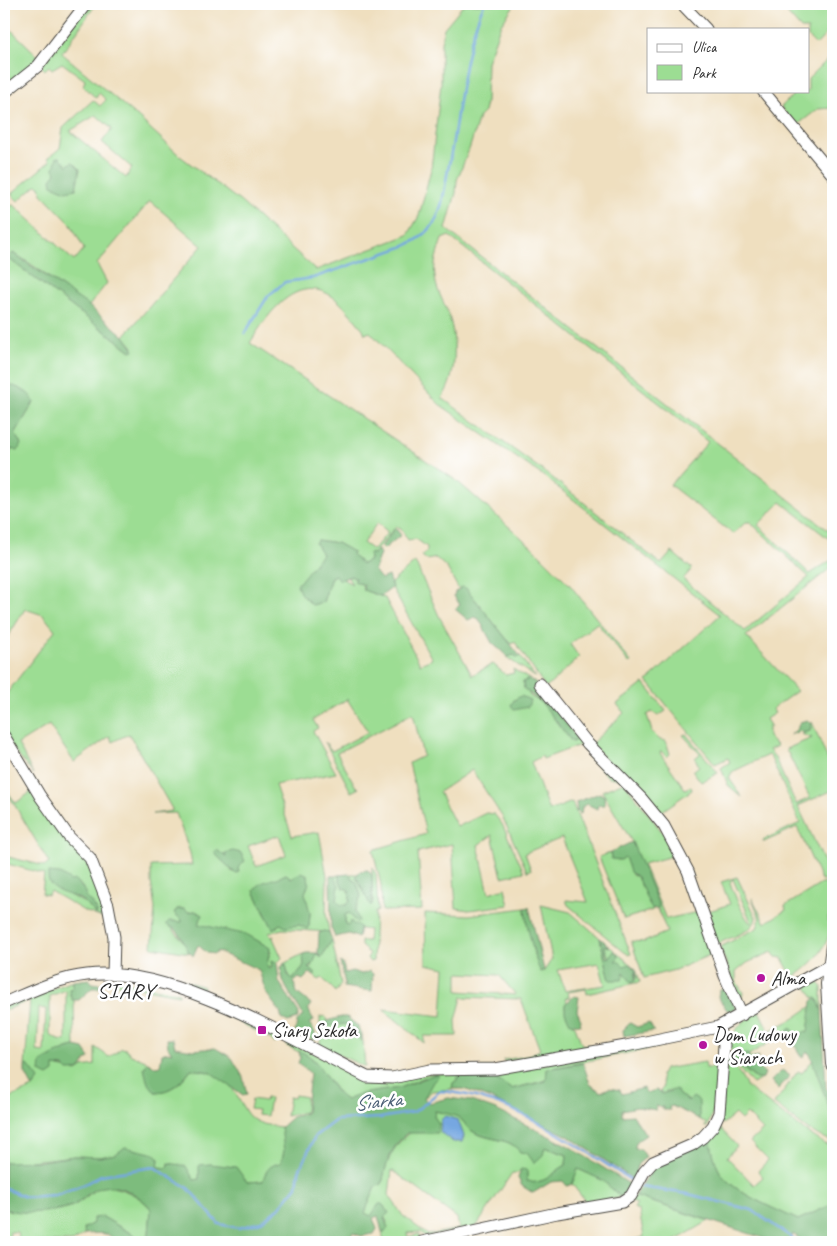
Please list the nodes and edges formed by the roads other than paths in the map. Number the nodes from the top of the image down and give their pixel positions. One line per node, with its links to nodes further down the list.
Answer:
1 (86, 4): 5 (street)
2 (682, 4): 3 (street)
3 (705, 28)
4 (764, 92): 6 (street)
5 (4, 93)
6 (833, 176)
7 (540, 684): 13 (street)
8 (4, 736): 11 (street)
9 (833, 946): 10 (main road)
10 (830, 965): 13 (street); 15 (main road)
11 (113, 975): 12 (street); 14 (street)
12 (4, 1003)
13 (742, 1015): 14 (street)
14 (718, 1027): 16 (street)
15 (833, 1064)
16 (422, 1242)

